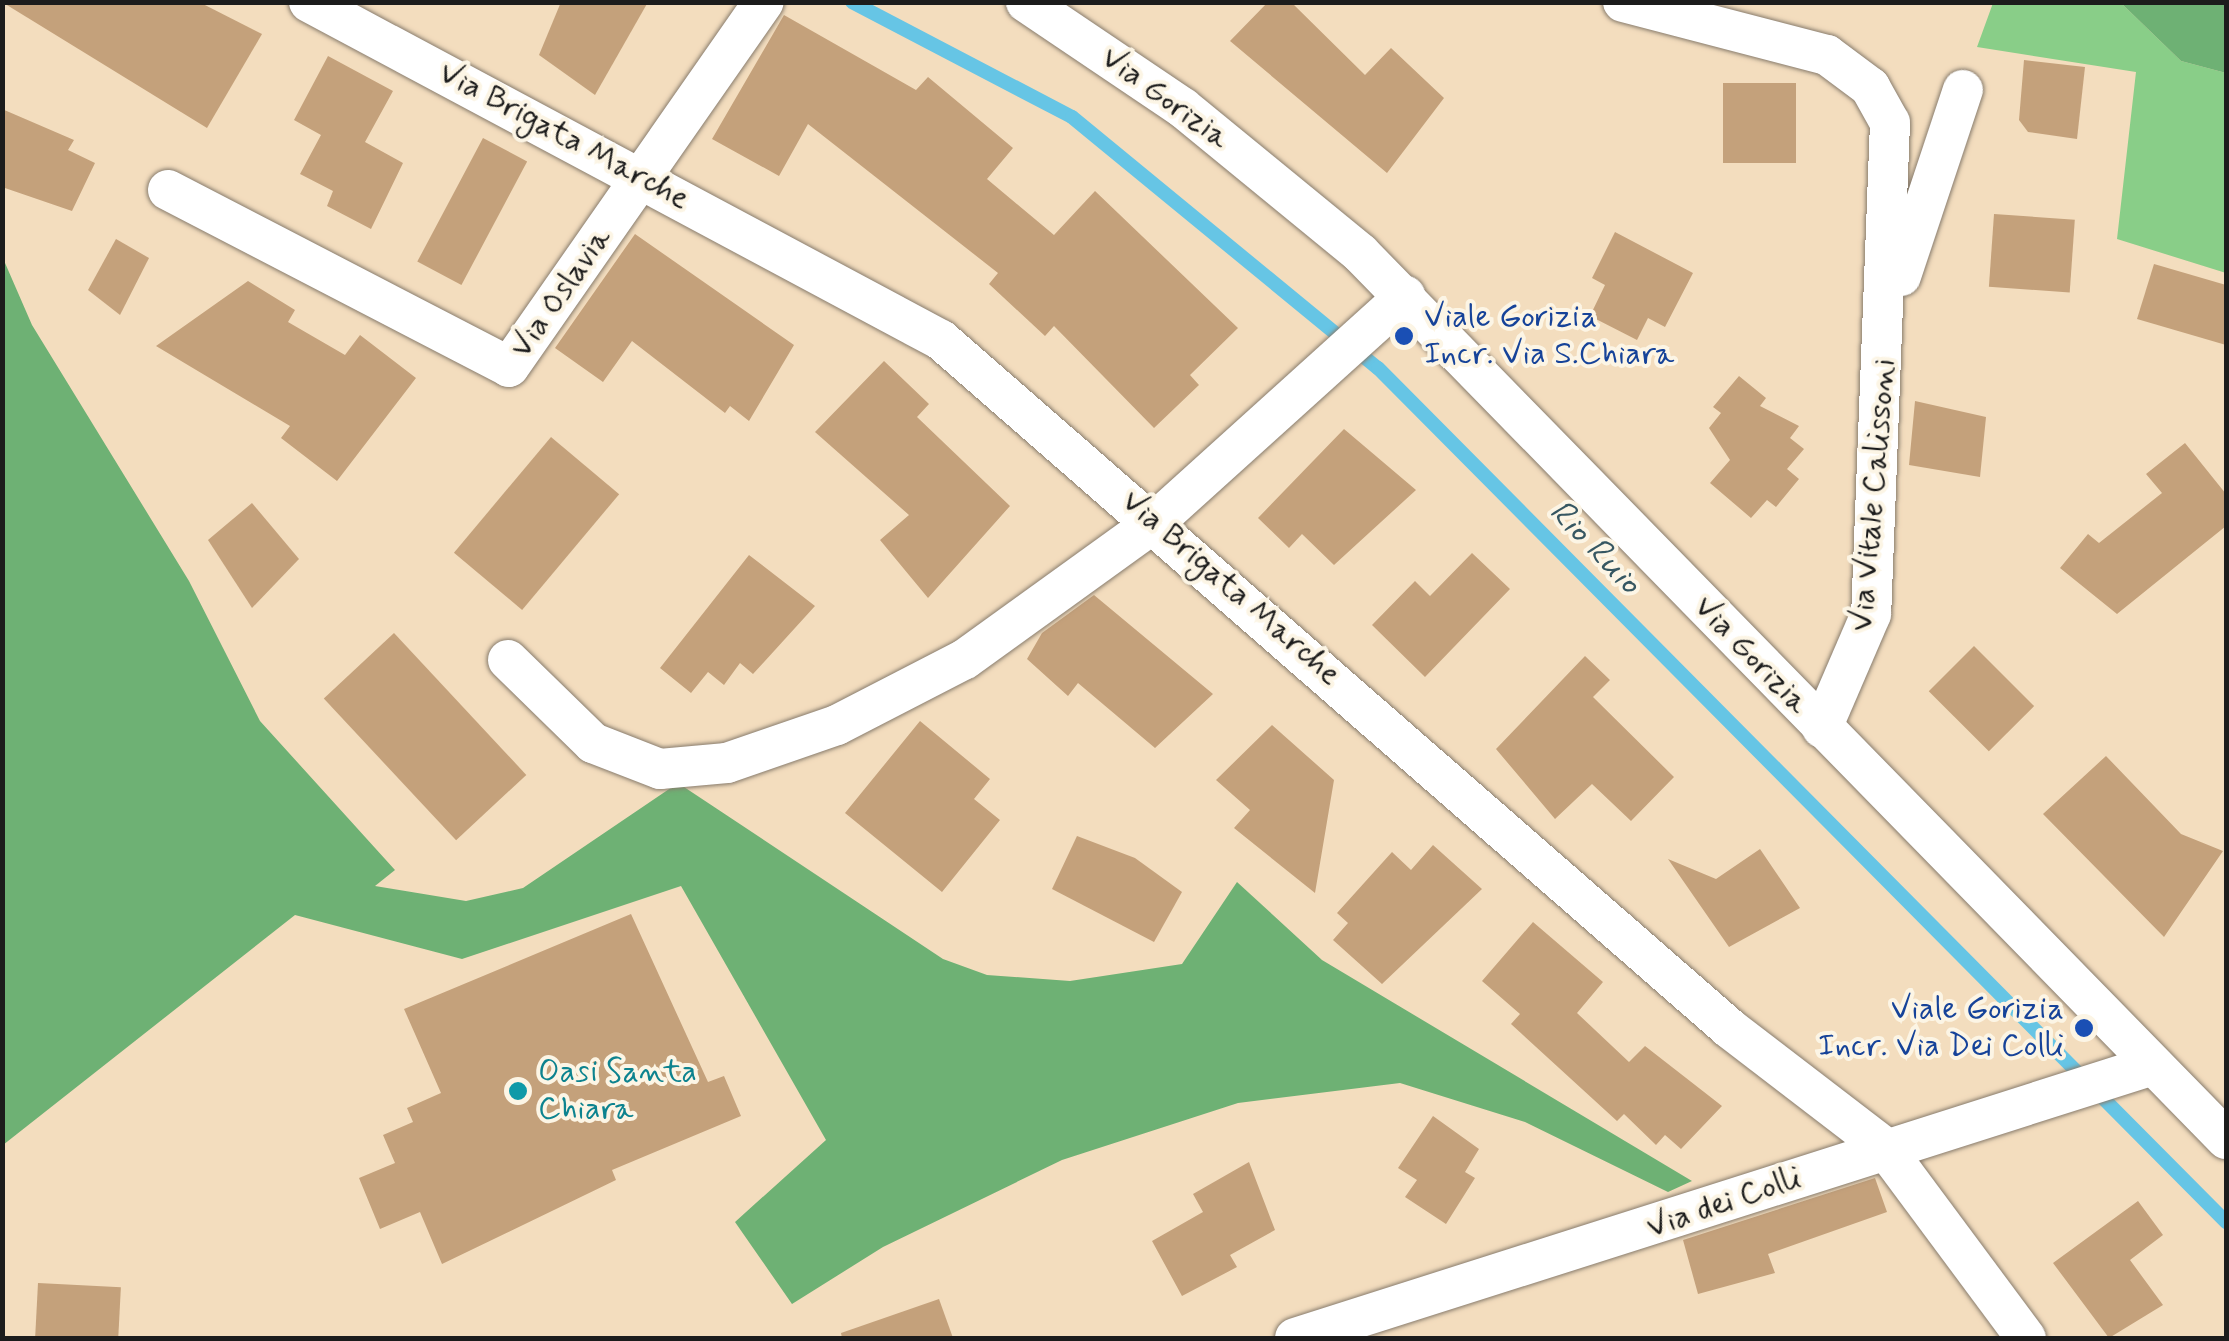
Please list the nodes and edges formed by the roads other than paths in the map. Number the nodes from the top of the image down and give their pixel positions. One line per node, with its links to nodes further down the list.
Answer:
1 (309, 2): 6 (street, Via Brigata Marche)
2 (764, 2): 6 (street, Via Oslavia)
3 (1026, 2): 8 (street, Via Gorizia)
4 (1623, 2): 9 (street, Via Vitale Calissoni)
5 (1964, 90): 9 (street, Via Vitale Calissoni)
6 (638, 174): 7 (street, Via Oslavia); 10 (street, Via Brigata Marche)
7 (168, 190)
8 (1406, 296): 10 (street); 12 (street, Via Gorizia)
9 (1888, 313): 12 (street, Via Vitale Calissoni)
10 (1156, 522): 11 (street); 15 (street, Via Brigata Marche)
11 (508, 660)
12 (1822, 728): 13 (street, Via Gorizia)
13 (2145, 1068): 14 (street, Via Gorizia); 15 (street, Via dei Colli)
14 (2226, 1139)
15 (1884, 1147): 16 (street, Via dei Colli); 17 (street, Via Brigata Marche)
16 (1295, 1338)
17 (2026, 1338)

